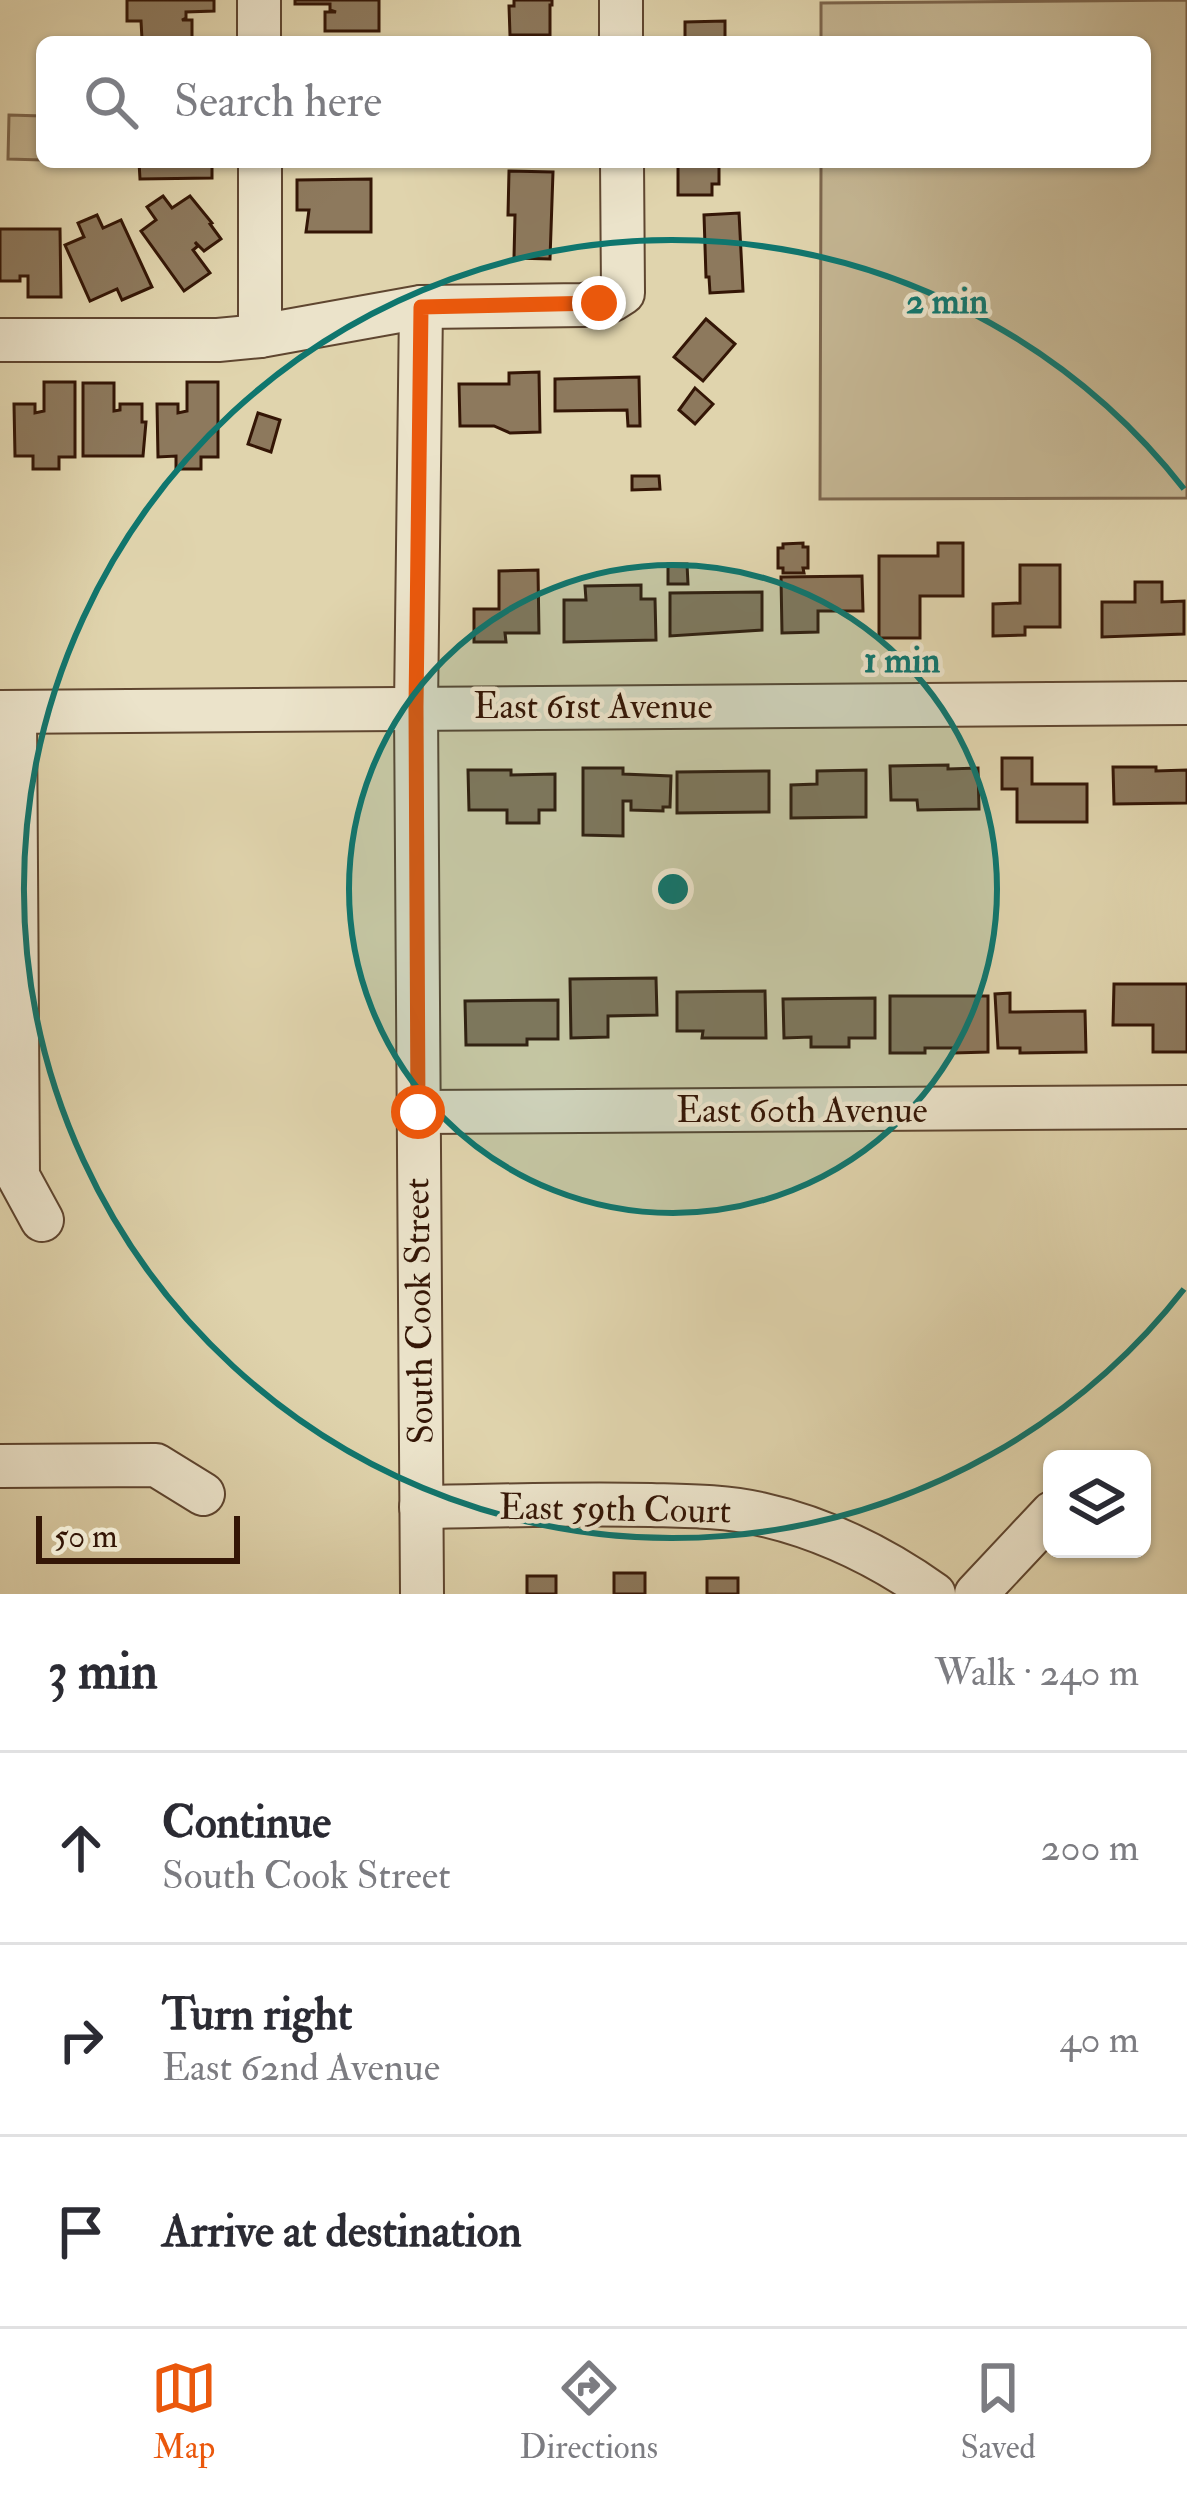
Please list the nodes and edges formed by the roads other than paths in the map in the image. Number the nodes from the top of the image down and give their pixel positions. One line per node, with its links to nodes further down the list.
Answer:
1 (259, 0): 3 (street)
2 (621, 0): 4 (street)
3 (259, 36)
4 (621, 36)
5 (260, 168): 8 (street)
6 (622, 168): 7 (street)
7 (401, 312): 8 (street); 11 (street, South Cook Street)
8 (260, 336): 9 (street)
9 (0, 340)
10 (1187, 703): 11 (street, East 61st Avenue)
11 (416, 707): 12 (street, East 61st Avenue); 14 (street, South Cook Street)
12 (8, 712): 15 (street)
13 (1187, 1107): 14 (street, East 60th Avenue)
14 (418, 1112): 18 (street, South Cook Street)
15 (43, 1220)
16 (0, 1466): 17 (street)
17 (203, 1494)
18 (421, 1507): 20 (street, South Cook Street); 21 (street, East 59th Court)
19 (1043, 1523): 22 (street)
20 (422, 1594)
21 (934, 1594)
22 (976, 1594)

